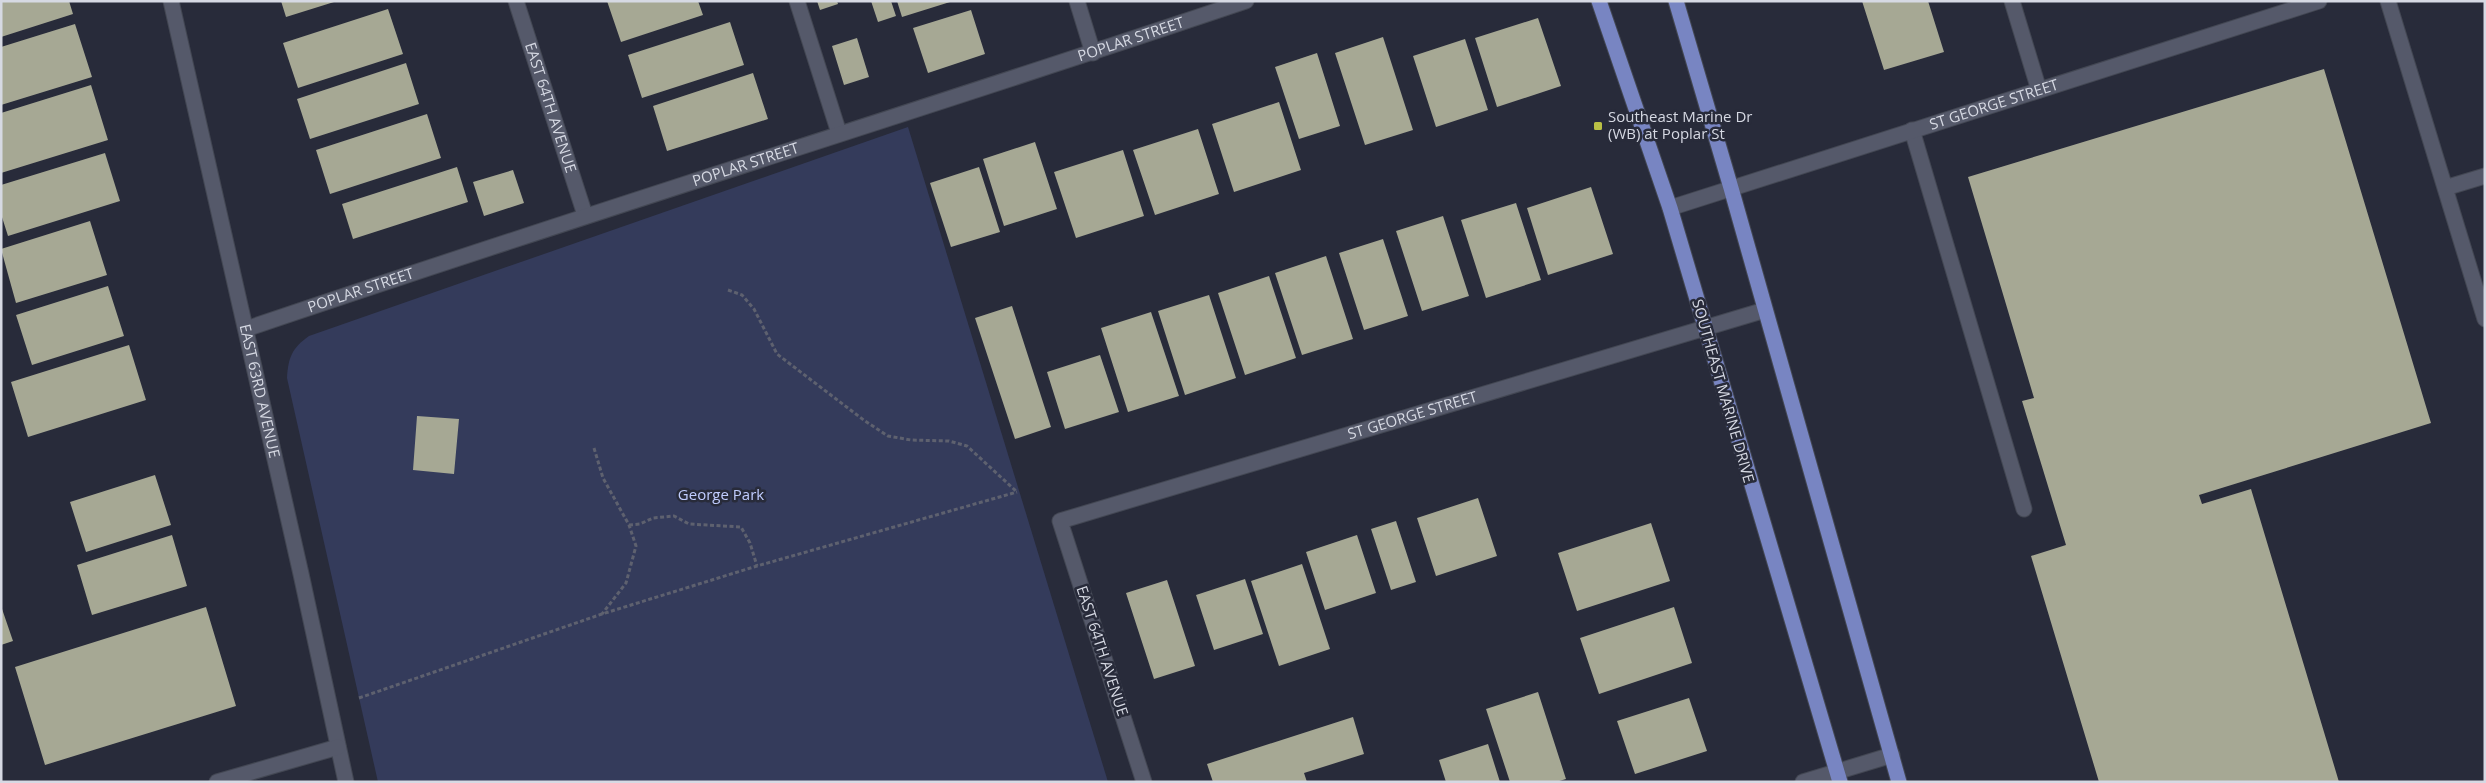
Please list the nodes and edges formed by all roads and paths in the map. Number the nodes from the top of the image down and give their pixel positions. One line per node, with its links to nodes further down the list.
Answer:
1 (171, 1): 23 (street, EAST 63RD AVENUE)
2 (516, 1): 19 (street, EAST 64TH AVENUE)
3 (797, 1): 14 (street)
4 (1077, 1): 11 (street)
5 (1246, 1): 11 (street, POPLAR STREET)
6 (1599, 1): 18 (main road, SOUTHEAST MARINE DRIVE)
7 (1676, 1): 16 (main road)
8 (2012, 1): 12 (street)
9 (2319, 1): 12 (street, ST GEORGE STREET)
10 (2388, 1): 17 (street)
11 (1093, 52): 14 (street, POPLAR STREET)
12 (2039, 90): 13 (street, ST GEORGE STREET)
13 (1912, 130): 16 (street, ST GEORGE STREET); 26 (street)
14 (839, 133): 19 (street, POPLAR STREET)
15 (2485, 176): 17 (street)
16 (1731, 188): 18 (street, ST GEORGE STREET); 21 (main road)
17 (2445, 188): 22 (street)
18 (1670, 208): 24 (main road, SOUTHEAST MARINE DRIVE)
19 (585, 216): 23 (street, POPLAR STREET)
20 (728, 290): 29 (path)
21 (1765, 310): 24 (street, ST GEORGE STREET); 33 (main road)
22 (2485, 319)
23 (246, 329): 32 (street, EAST 63RD AVENUE)
24 (1704, 330): 27 (street, ST GEORGE STREET); 34 (main road, SOUTHEAST MARINE DRIVE)
25 (594, 448): 28 (path)
26 (2024, 509)
27 (1060, 521): 37 (street, EAST 64TH AVENUE)
28 (629, 525): 29 (path); 30 (path)
29 (757, 566): 30 (path)
30 (602, 614): 31 (path)
31 (359, 698)
32 (338, 747): 35 (street); 36 (street, EAST 63RD AVENUE)
33 (1892, 756): 34 (street); 39 (main road)
34 (1838, 777): 38 (street)
35 (217, 782)
36 (346, 782)
37 (1144, 782)
38 (1803, 782)
39 (1899, 782)

